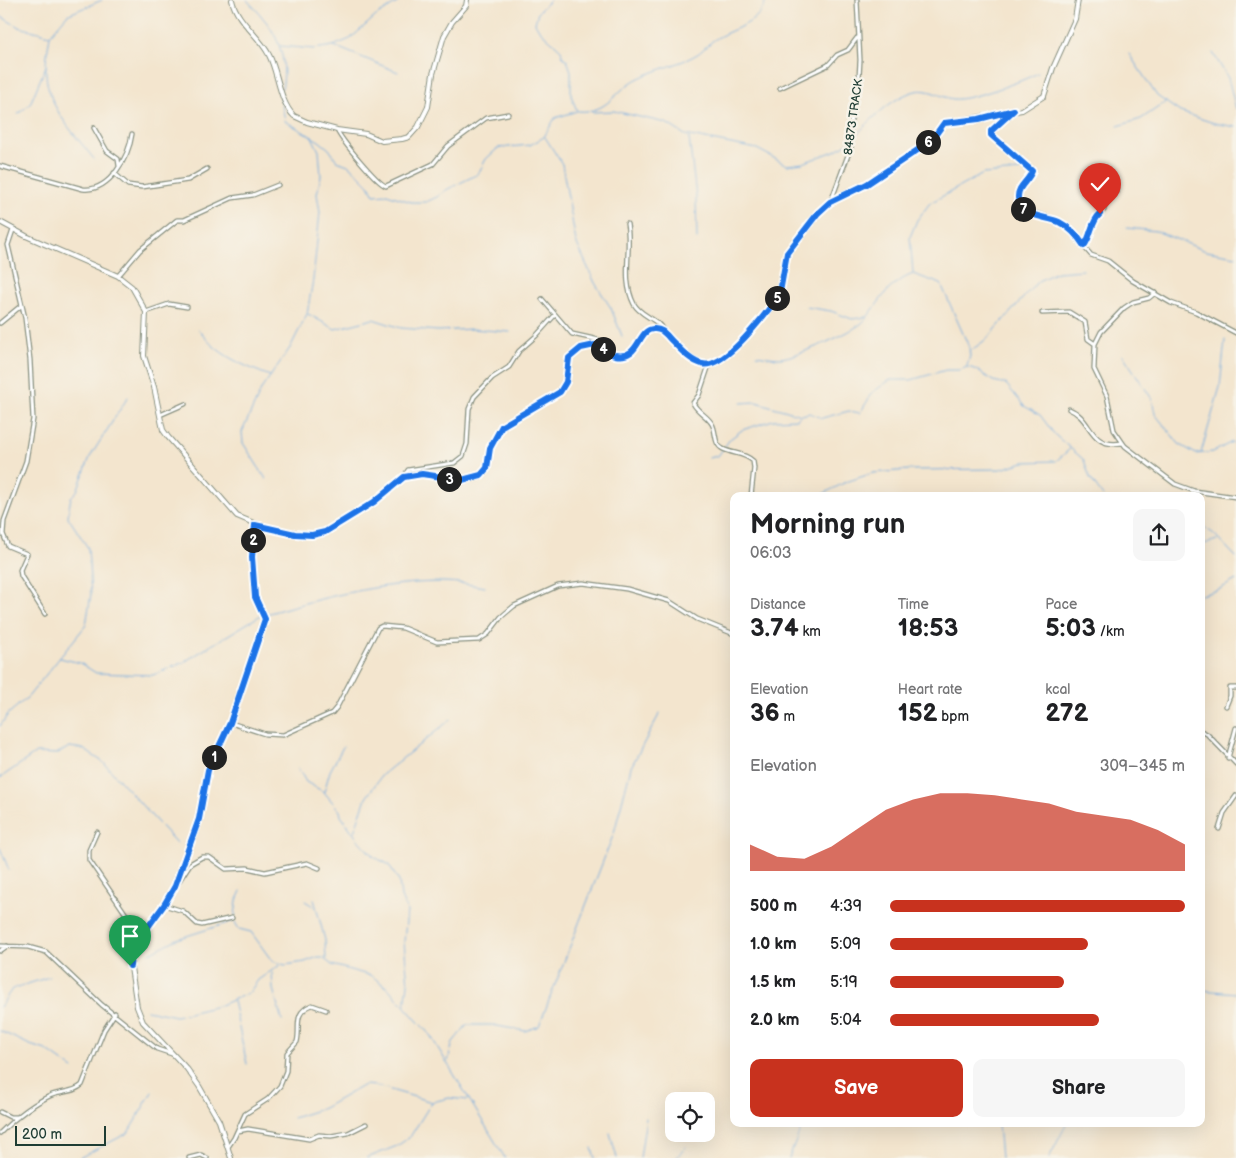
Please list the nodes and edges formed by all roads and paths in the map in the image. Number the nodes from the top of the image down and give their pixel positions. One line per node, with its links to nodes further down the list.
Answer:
1 (232, 0): 10 (street)
2 (467, 0): 10 (street)
3 (857, 0): 5 (street, 84873 TRACK)
4 (1078, 0): 7 (street)
5 (857, 37): 6 (street); 18 (street, 84873 TRACK)
6 (780, 88)
7 (1014, 110): 18 (street); 22 (street)
8 (508, 114): 10 (street)
9 (94, 128): 13 (street)
10 (337, 130)
11 (132, 134): 13 (street)
12 (0, 166): 15 (street)
13 (119, 166): 15 (street)
14 (207, 169): 15 (street)
15 (114, 173)
16 (278, 185): 23 (street)
17 (1117, 192): 22 (street)
18 (831, 201): 36 (street)
19 (0, 222): 21 (street)
20 (627, 224): 32 (street)
21 (13, 230): 23 (street); 26 (street)
22 (1084, 246): 24 (street)
23 (118, 276): 28 (street)
24 (1155, 293): 33 (street); 34 (street)
25 (542, 299): 30 (street)
26 (22, 305): 31 (street); 47 (street)
27 (187, 307): 28 (street)
28 (146, 312): 39 (street)
29 (1042, 313): 34 (street)
30 (554, 315): 35 (street); 41 (street)
31 (0, 323)
32 (664, 333): 35 (street); 36 (street)
33 (1236, 333)
34 (1095, 344): 40 (street)
35 (605, 350): 41 (street)
36 (709, 365): 42 (street)
37 (185, 404): 39 (street)
38 (1069, 410): 40 (street)
39 (159, 415): 46 (street)
40 (1122, 443): 43 (street)
41 (404, 477): 46 (street)
42 (751, 492)
43 (1201, 492)
44 (1205, 493): 45 (street)
45 (1236, 497)
46 (255, 525): 51 (street)
47 (45, 614)
48 (730, 632): 51 (street)
49 (1236, 688): 50 (street)
50 (1226, 706)
51 (230, 723): 60 (street)
52 (1236, 728): 54 (street)
53 (1205, 733): 54 (street)
54 (1228, 758): 55 (street)
55 (1236, 764)
56 (1236, 796): 57 (street)
57 (1219, 829)
58 (96, 832): 63 (street)
59 (319, 868): 60 (street)
60 (175, 886): 61 (street)
61 (164, 905): 62 (street); 63 (street)
62 (232, 918)
63 (137, 942): 69 (street)
64 (8, 945): 65 (street); 66 (street); 68 (street)
65 (0, 946)
66 (0, 951)
67 (326, 1010): 73 (street)
68 (115, 1013): 69 (street); 71 (street)
69 (172, 1054): 75 (street)
70 (0, 1112): 71 (street)
71 (21, 1116): 74 (street)
72 (366, 1124): 73 (street)
73 (237, 1132): 75 (street)
74 (0, 1133)
75 (228, 1147): 78 (street)
76 (189, 1158): 77 (street)
77 (207, 1158)
78 (231, 1158)

